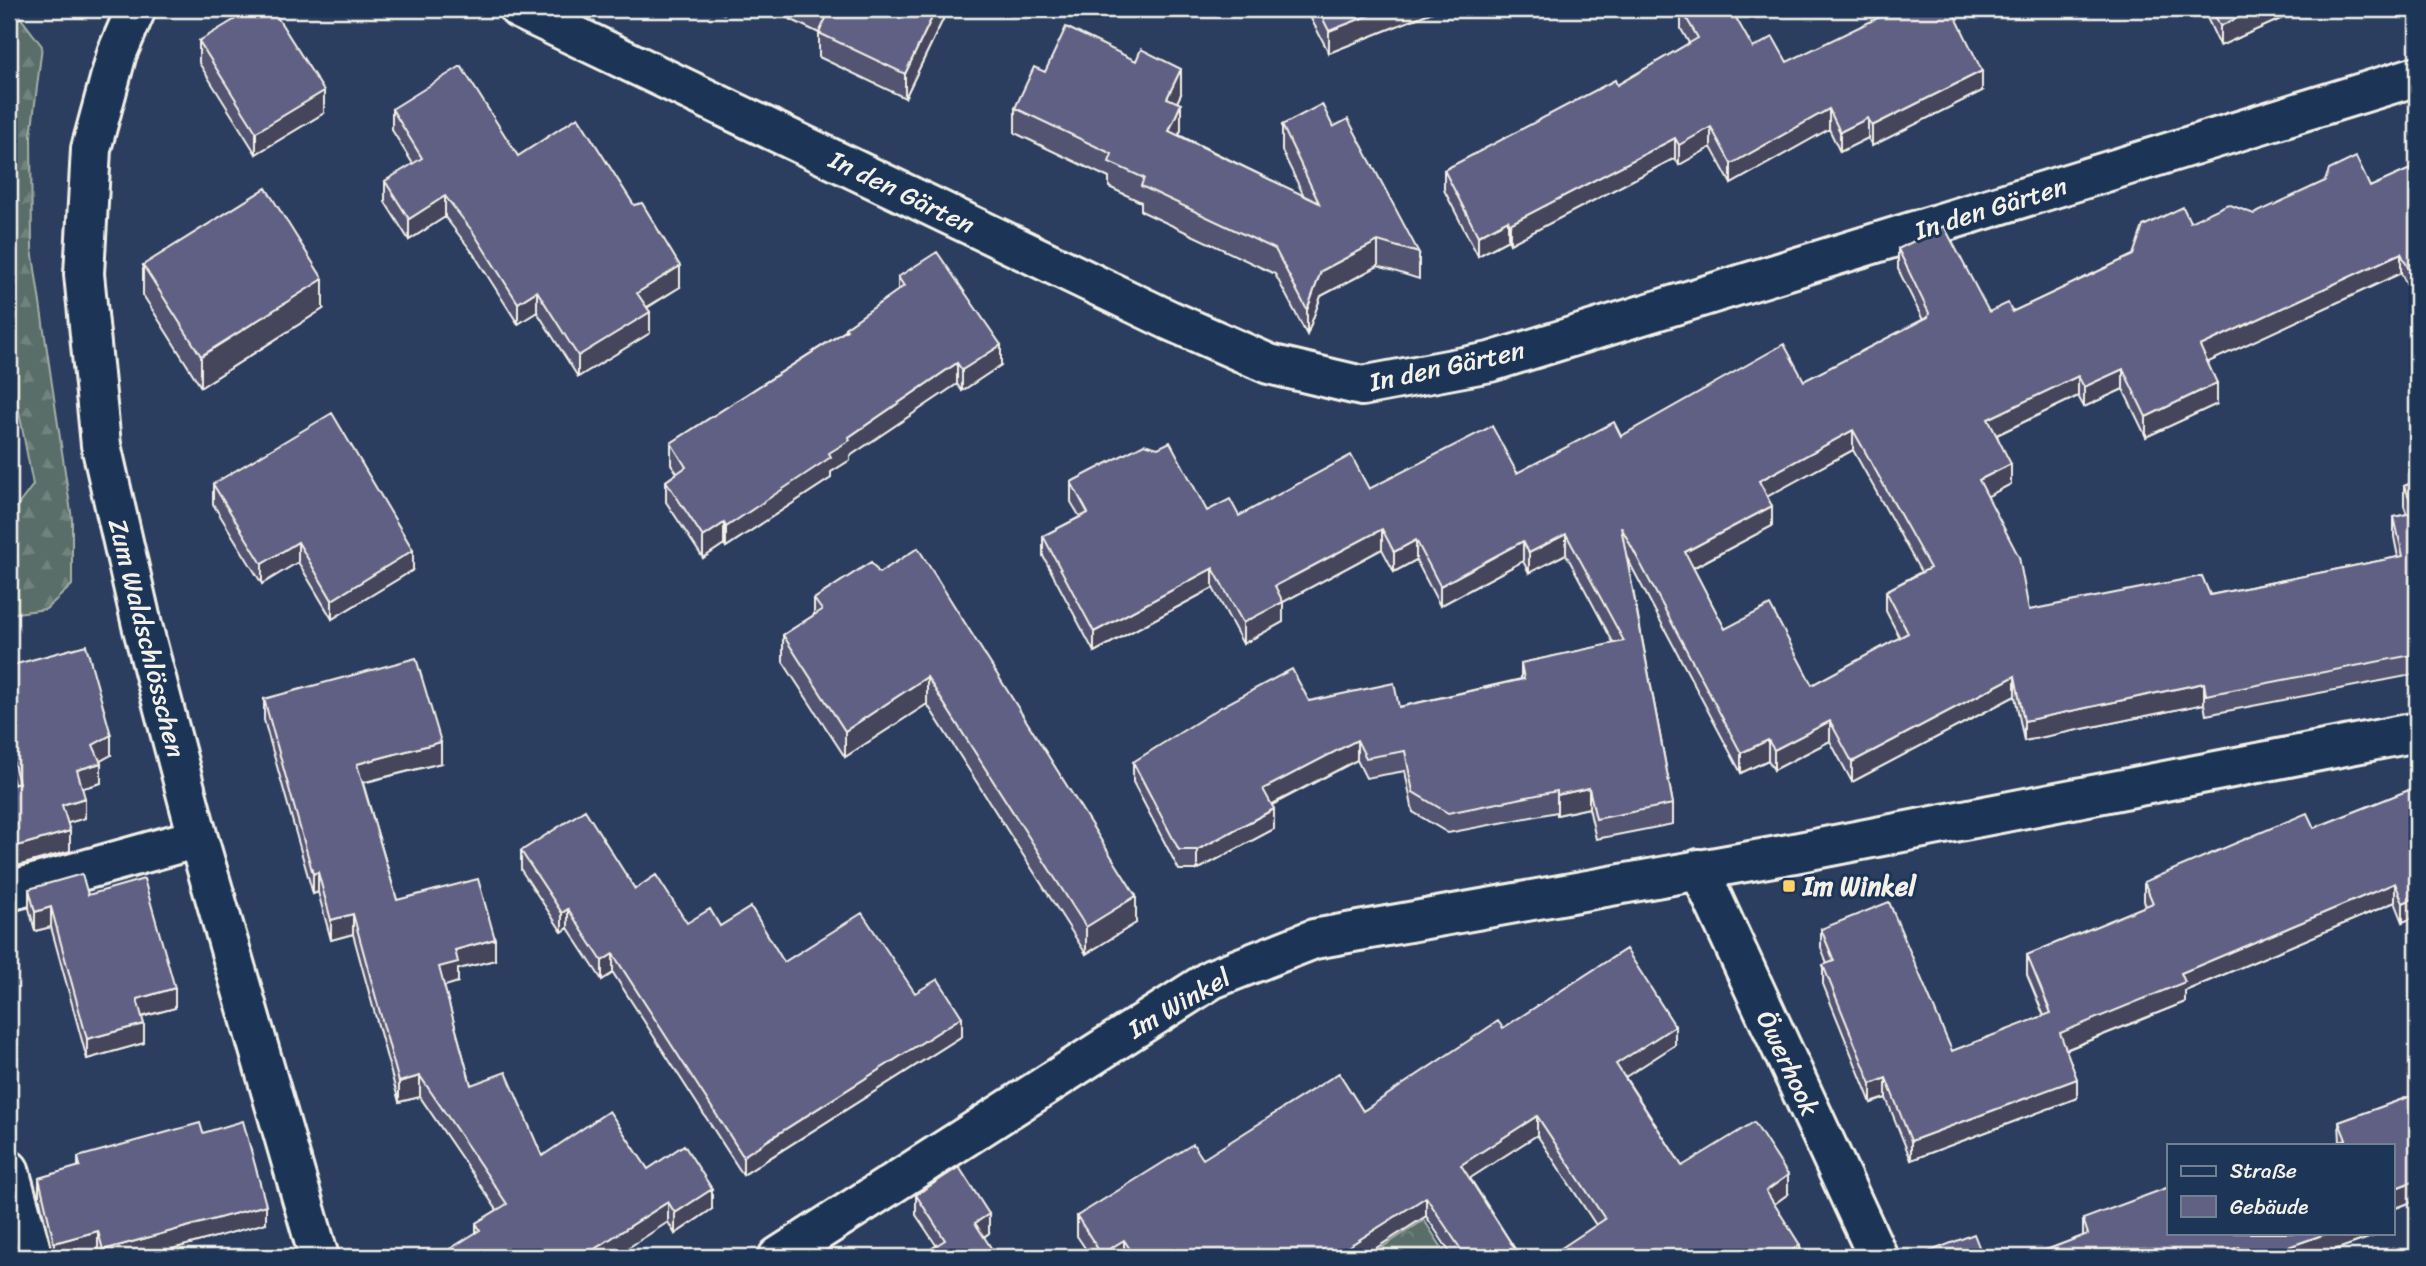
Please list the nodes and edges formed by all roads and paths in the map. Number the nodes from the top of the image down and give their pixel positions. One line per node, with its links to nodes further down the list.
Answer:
1 (136, 9): 5 (street, Zum Waldschlösschen)
2 (519, 9): 3 (street, In den Gärten)
3 (2417, 76)
4 (2417, 732): 6 (street, Im Winkel)
5 (198, 838): 7 (street); 10 (street, Zum Waldschlösschen)
6 (1699, 869): 11 (street, Im Winkel); 12 (street, Öwerhook)
7 (9, 891)
8 (9, 1170): 9 (street)
9 (33, 1257)
10 (319, 1257)
11 (778, 1257)
12 (1878, 1257)

